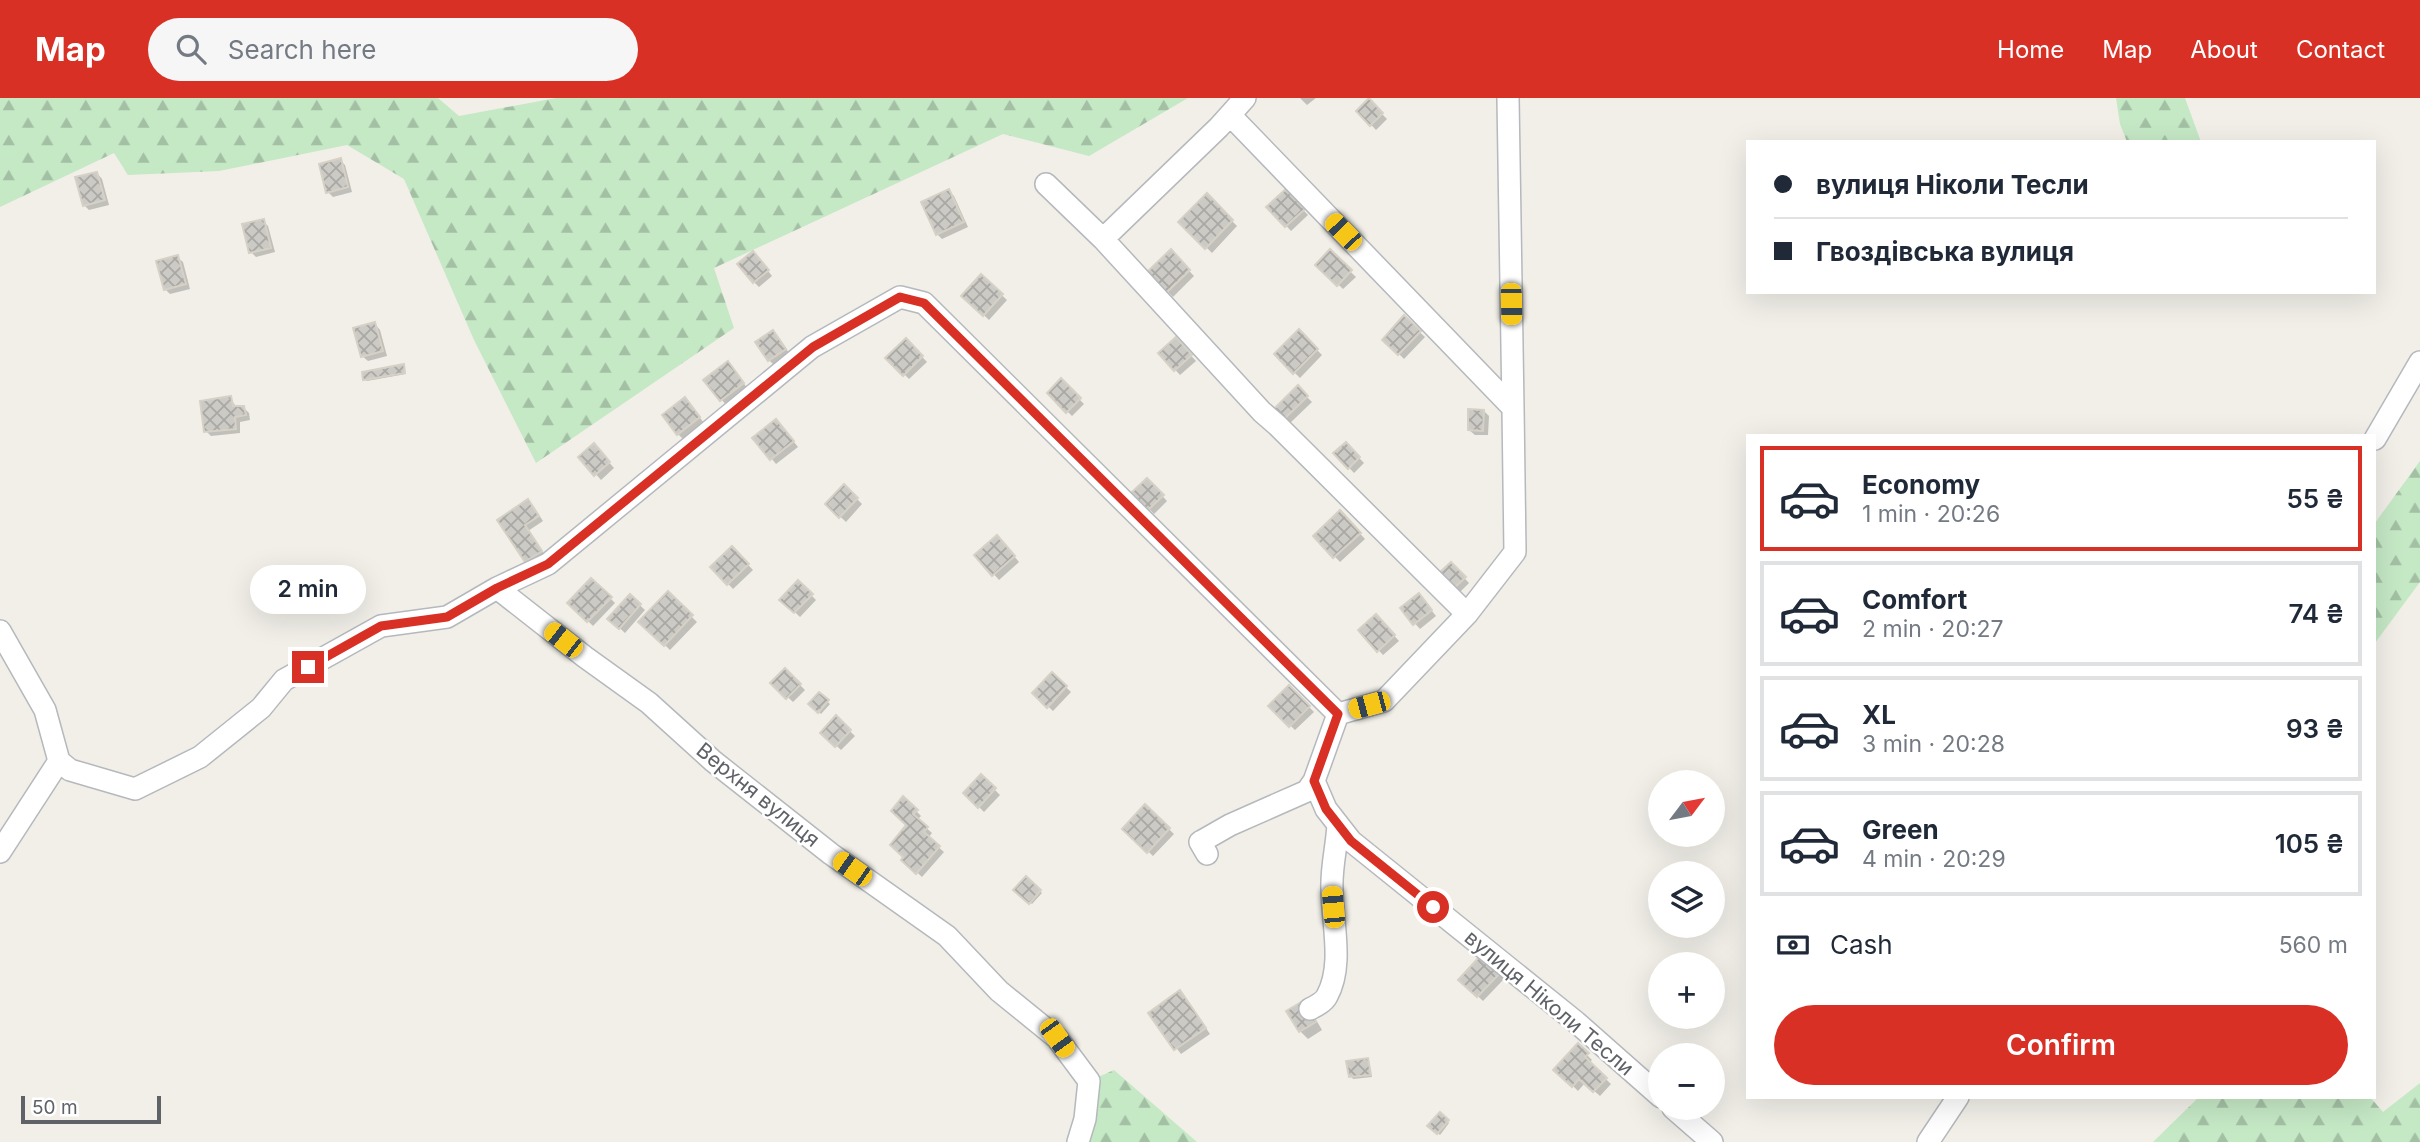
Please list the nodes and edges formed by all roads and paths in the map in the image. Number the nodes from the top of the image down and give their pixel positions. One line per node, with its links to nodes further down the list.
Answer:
1 (1245, 98): 3 (street)
2 (1508, 98): 7 (street)
3 (1230, 115): 5 (street); 7 (street)
4 (1046, 184): 5 (street)
5 (1103, 239): 10 (street)
6 (2420, 362): 8 (street)
7 (1513, 408): 10 (street)
8 (2376, 437)
9 (497, 588): 12 (street); 13 (street); 22 (street, Верхня вулиця)
10 (1466, 614): 12 (street)
11 (0, 631): 13 (street)
12 (1341, 713): 14 (street)
13 (59, 761): 17 (street)
14 (1314, 781): 15 (street, вулиця Ніколи Тесли); 16 (street)
15 (1338, 824): 18 (street); 19 (street, вулиця Ніколи Тесли)
16 (1204, 847)
17 (0, 852)
18 (1310, 1009)
19 (1648, 1086)
20 (1957, 1099): 24 (street)
21 (1687, 1120): 23 (street)
22 (1078, 1142)
23 (1712, 1142)
24 (1928, 1142)

